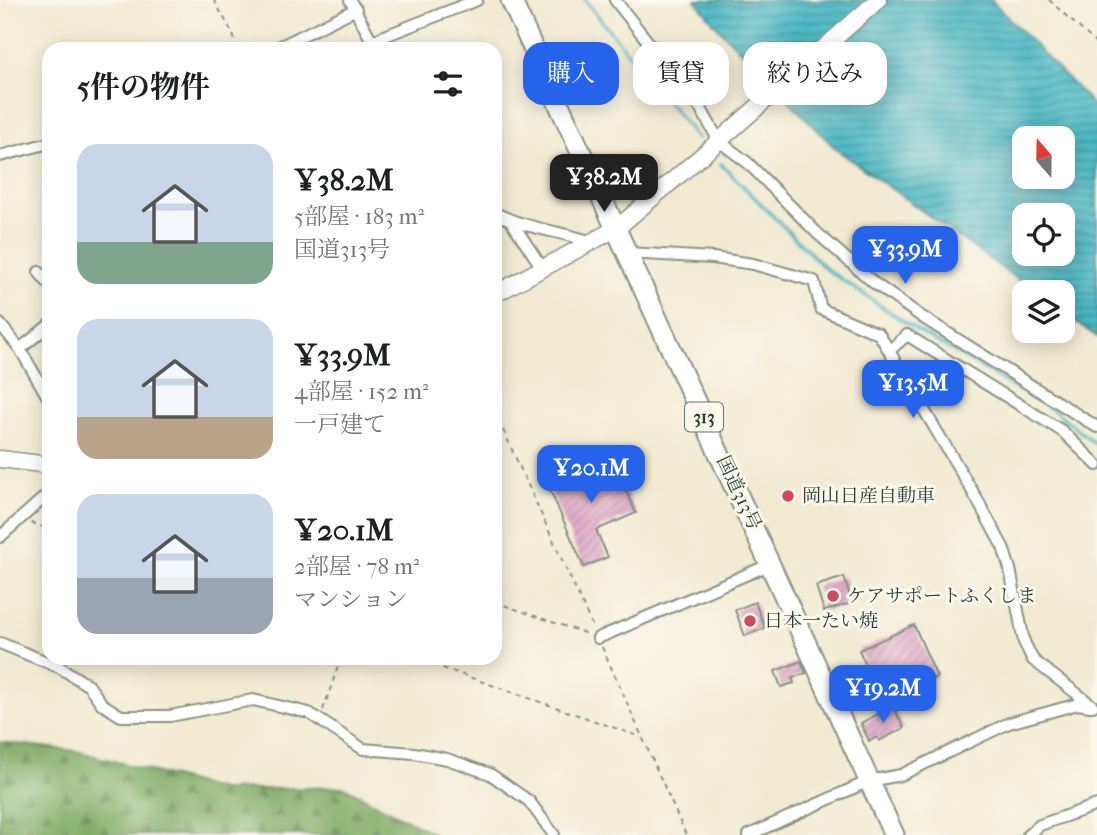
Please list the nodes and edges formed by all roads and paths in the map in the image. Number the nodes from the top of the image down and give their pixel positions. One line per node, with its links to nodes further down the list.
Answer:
1 (214, 0): 8 (path)
2 (477, 0): 11 (street)
3 (511, 0): 18 (highway, 国道313号 / 313)
4 (615, 0): 13 (street)
5 (878, 0): 13 (main road)
6 (1049, 0): 12 (path)
7 (353, 5): 9 (street); 10 (street)
8 (235, 42)
9 (287, 42)
10 (372, 42)
11 (381, 42)
12 (1097, 44)
13 (719, 141): 18 (main road); 30 (street)
14 (42, 145): 15 (street)
15 (0, 156)
16 (502, 216): 17 (street)
17 (512, 221): 19 (street); 21 (street)
18 (617, 228): 19 (main road); 20 (highway, 国道313号 / 313)
19 (593, 243): 21 (main road)
20 (628, 253): 28 (street); 39 (highway, 国道313号 / 313)
21 (543, 269): 24 (main road)
22 (39, 272): 23 (street)
23 (42, 276)
24 (502, 290)
25 (0, 324): 27 (street)
26 (42, 331): 27 (street)
27 (20, 349): 29 (street)
28 (890, 350): 34 (street); 47 (street)
29 (42, 387)
30 (1097, 427)
31 (502, 430): 41 (path)
32 (0, 459): 33 (main road)
33 (42, 464)
34 (1097, 465)
35 (42, 499): 36 (street)
36 (20, 519): 37 (path); 38 (street)
37 (42, 527)
38 (0, 537)
39 (771, 564): 41 (street); 50 (highway, 国道313号 / 313)
40 (502, 604): 41 (path)
41 (598, 638): 49 (path)
42 (0, 643): 43 (street)
43 (42, 660)
44 (54, 665): 48 (street)
45 (338, 665): 48 (path)
46 (434, 665): 49 (path)
47 (1095, 706): 50 (street)
48 (319, 719): 52 (street)
49 (642, 737): 53 (path)
50 (869, 781): 54 (street); 55 (highway, 国道313号 / 313)
51 (1097, 805): 56 (street)
52 (554, 835)
53 (686, 835)
54 (749, 835)
55 (894, 835)
56 (1028, 835)

